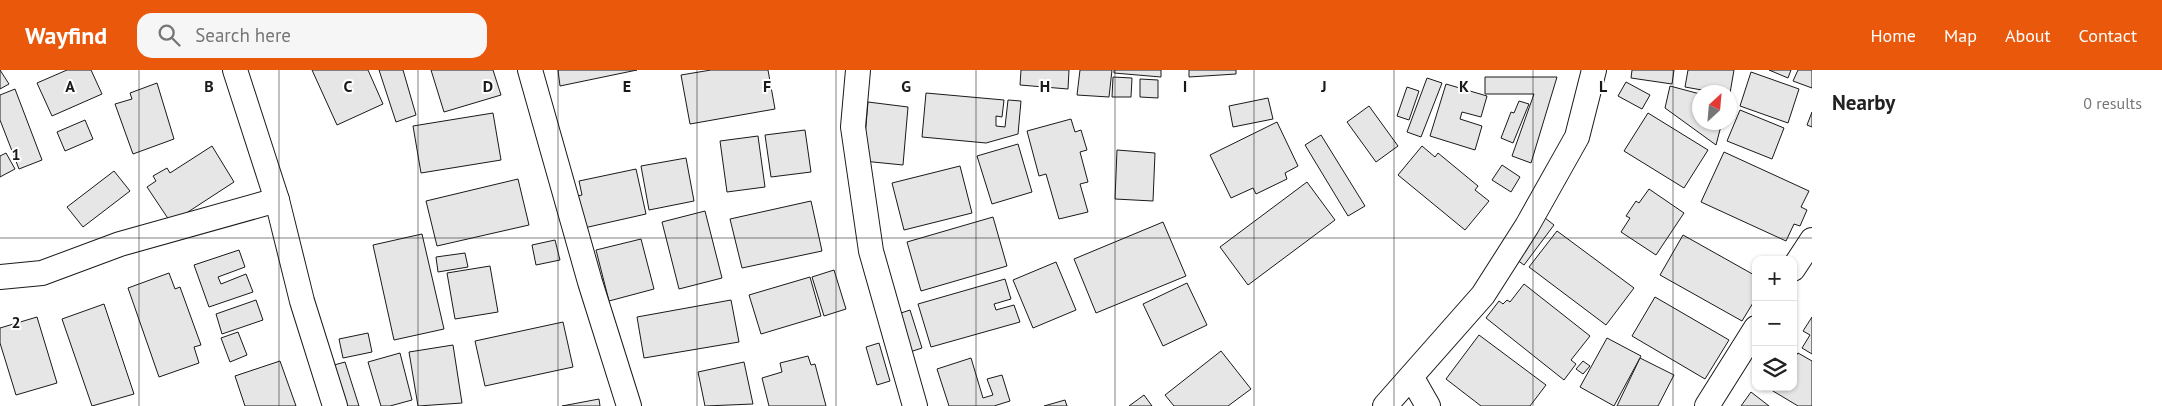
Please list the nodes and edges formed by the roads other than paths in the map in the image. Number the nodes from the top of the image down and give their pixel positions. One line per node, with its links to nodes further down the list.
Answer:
1 (235, 70): 5 (street)
2 (530, 70): 12 (street)
3 (858, 70): 13 (street)
4 (1594, 70): 10 (street)
5 (277, 200): 8 (street); 11 (street)
6 (1812, 240): 7 (street)
7 (1797, 263)
8 (0, 277)
9 (1752, 334): 16 (street)
10 (1412, 378): 14 (street); 15 (street)
11 (335, 406)
12 (629, 406)
13 (915, 406)
14 (1385, 406)
15 (1428, 406)
16 (1707, 406)

